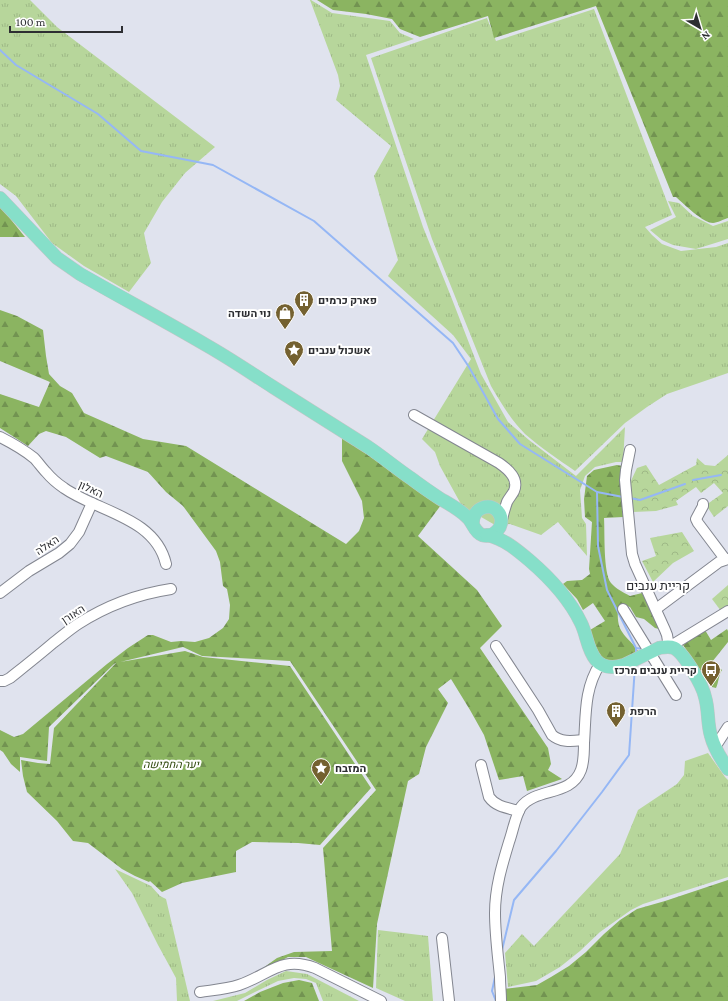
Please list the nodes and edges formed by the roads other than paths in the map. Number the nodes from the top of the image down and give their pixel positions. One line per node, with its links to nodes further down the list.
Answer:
1 (0, 198): 6 (main road)
2 (414, 415): 5 (street)
3 (0, 437): 7 (street, האלון)
4 (630, 450): 19 (street)
5 (510, 498): 9 (street); 10 (street)
6 (444, 501): 9 (main road); 11 (main road)
7 (92, 503): 15 (street, האלון); 17 (street, האלה)
8 (703, 504): 14 (street)
9 (485, 508): 10 (main road); 11 (main road)
10 (501, 523): 12 (main road); 13 (main road)
11 (474, 525): 12 (main road)
12 (487, 535): 13 (main road)
13 (515, 548): 24 (main road)
14 (727, 559): 19 (street)
15 (166, 564)
16 (171, 589): 25 (street, האורן)
17 (0, 593)
18 (623, 609): 23 (street)
19 (656, 609): 22 (street)
20 (728, 611): 22 (street)
21 (496, 646): 28 (street)
22 (669, 646): 23 (main road); 29 (main road)
23 (650, 653): 24 (main road); 26 (street)
24 (600, 664): 28 (street)
25 (0, 681)
26 (676, 695)
27 (728, 727): 29 (street)
28 (584, 740): 32 (street)
29 (714, 747): 31 (main road)
30 (481, 765): 32 (street)
31 (728, 769)
32 (519, 811): 37 (street)
33 (442, 938): 36 (street)
34 (200, 992): 35 (street)
35 (381, 1001)
36 (449, 1001)
37 (501, 1001)

